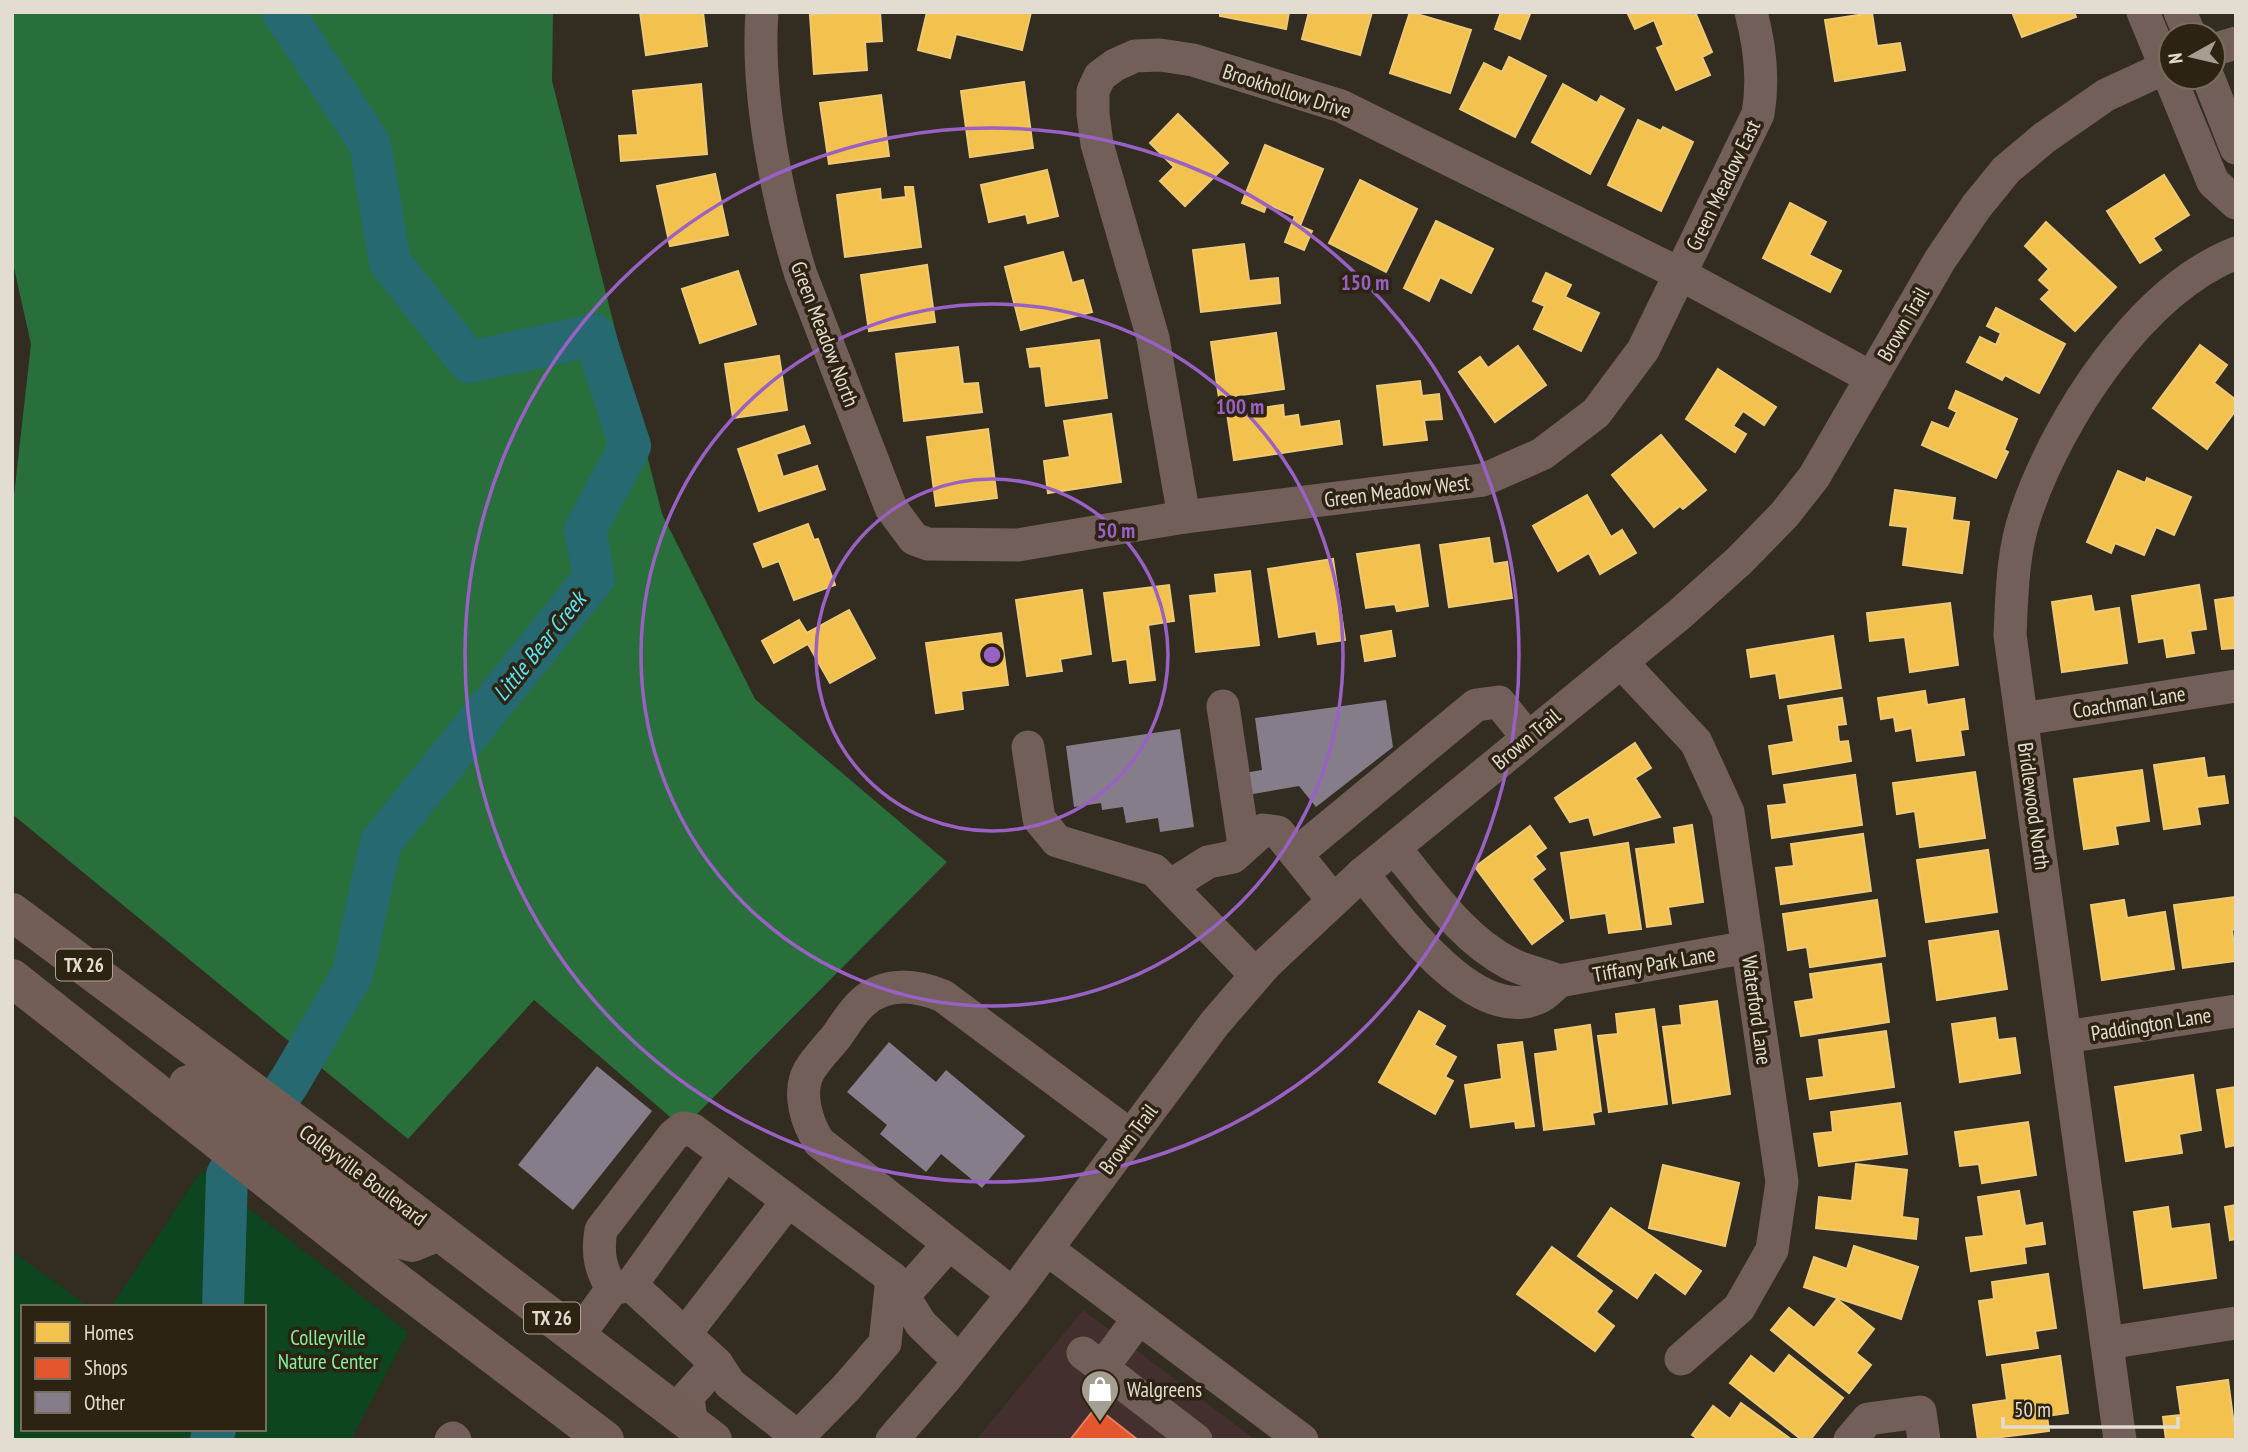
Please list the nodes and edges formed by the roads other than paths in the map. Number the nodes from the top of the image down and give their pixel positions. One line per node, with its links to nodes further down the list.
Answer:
1 (762, 12): 14 (street, Green Meadow North)
2 (1751, 12): 11 (street, Green Meadow East)
3 (2143, 12): 4 (street)
4 (2157, 42)
5 (2157, 71): 12 (street, Brown Trail)
6 (2178, 91): 9 (street)
7 (2214, 91): 8 (street)
8 (2236, 148)
9 (2236, 204)
10 (2236, 253): 18 (street, Bridlewood North)
11 (1680, 274): 12 (street, Brookhollow Drive); 13 (street, Green Meadow West); 13 (street, Brookhollow Drive)
12 (1872, 378): 15 (street, Brown Trail)
13 (1184, 517): 14 (street, Green Meadow West)
14 (1018, 545)
15 (1621, 662): 19 (street, Brown Trail); 28 (street, Waterford Lane)
16 (2236, 686): 18 (street, Coachman Lane)
17 (1223, 706): 21 (street)
18 (2022, 719): 33 (street, Bridlewood North)
19 (1528, 738): 22 (street, Brown Trail); 23 (street)
20 (1028, 747): 25 (street)
21 (1244, 845): 23 (street); 25 (street)
22 (1395, 849): 24 (street, Brown Trail); 31 (street)
23 (1296, 854): 26 (street)
24 (1362, 874): 26 (street, Brown Trail); 31 (street, Tiffany Park Lane)
25 (1170, 886): 29 (street)
26 (1333, 900): 29 (street, Brown Trail)
27 (12, 912): 37 (main road, Colleyville Boulevard / TX 26)
28 (1748, 947): 31 (street, Tiffany Park Lane); 49 (street, Waterford Lane)
29 (1256, 975): 34 (street, Brown Trail)
30 (12, 978): 38 (main road, TX 26)
31 (1559, 981)
32 (2236, 1012): 33 (street, Paddington Lane)
33 (2065, 1037): 48 (street, Bridlewood North)
34 (1131, 1136): 39 (street); 40 (street, Brown Trail)
35 (725, 1154): 36 (street); 41 (street); 41 (street)
36 (788, 1201): 42 (street); 46 (street)
37 (439, 1231): 38 (main road); 47 (main road, Colleyville Boulevard / TX 26)
38 (362, 1237): 53 (main road, TX 26)
39 (949, 1244): 42 (street); 43 (street)
40 (1047, 1248): 43 (street, Brown Trail); 44 (street)
41 (622, 1287): 46 (street); 47 (street)
42 (897, 1287): 50 (street); 51 (street)
43 (1013, 1294): 50 (street, Brown Trail)
44 (1139, 1318): 55 (street); 56 (street)
45 (2236, 1324): 48 (street)
46 (685, 1334): 51 (street)
47 (577, 1337): 52 (main road, Colleyville Boulevard / TX 26)
48 (2107, 1343): 59 (street, Bridlewood North)
49 (1681, 1359)
50 (959, 1362): 54 (street, Brown Trail)
51 (717, 1364): 52 (street)
52 (702, 1430)
53 (606, 1440)
54 (892, 1440)
55 (1196, 1440)
56 (1302, 1440)
57 (1850, 1440): 58 (street)
58 (1924, 1440)
59 (2120, 1440)

